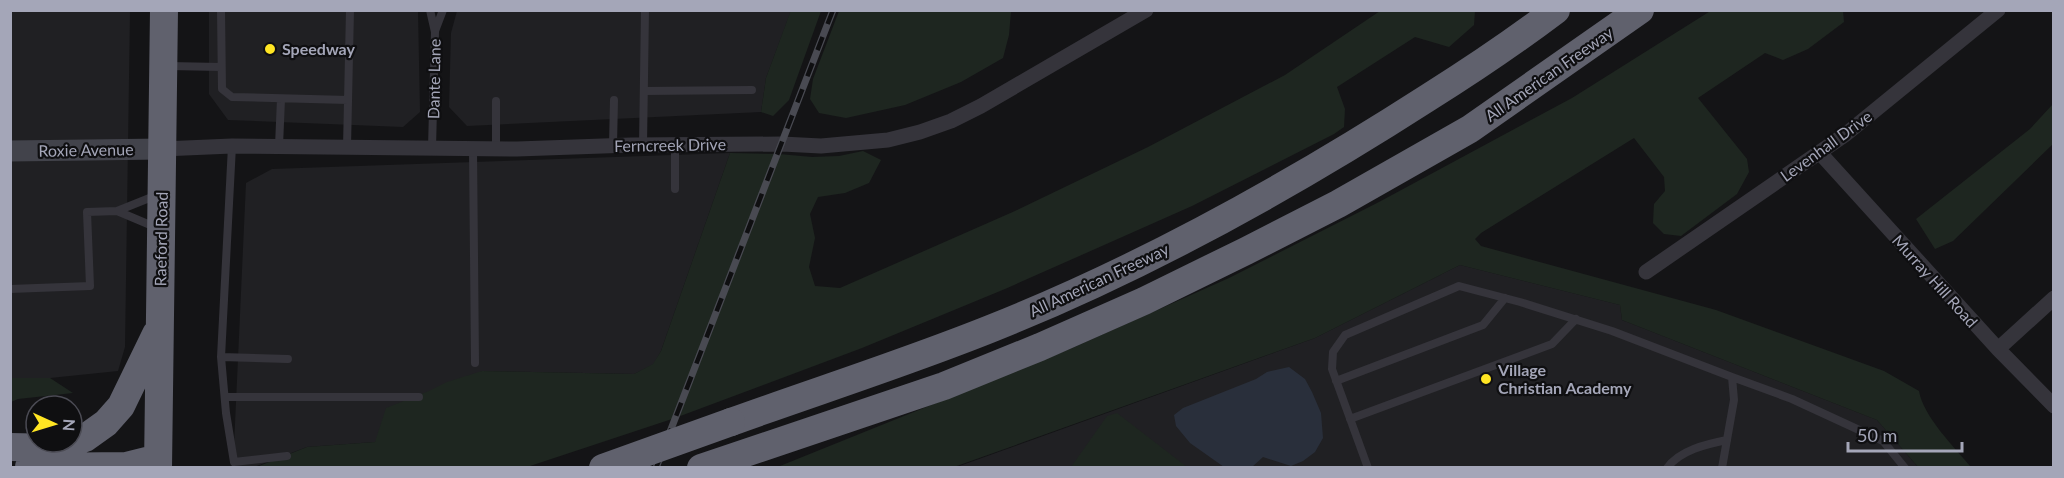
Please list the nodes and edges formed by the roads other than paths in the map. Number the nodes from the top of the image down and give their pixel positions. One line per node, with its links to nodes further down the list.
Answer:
1 (221, 10): 13 (lane)
2 (350, 10): 17 (lane)
3 (430, 10): 11 (lane, Dante Lane)
4 (443, 10): 11 (lane)
5 (645, 10): 15 (lane)
6 (1556, 10): 61 (highway, All American Freeway, bridge)
7 (1640, 10): 57 (highway, All American Freeway)
8 (1998, 10): 31 (street, Levenhall Drive)
9 (1142, 12): 22 (street, Ferncreek Drive)
10 (161, 16): 12 (highway, Raeford Road)
11 (435, 32): 26 (lane, Dante Lane)
12 (163, 65): 13 (lane); 28 (highway, Raeford Road)
13 (221, 67): 16 (lane)
14 (752, 90): 15 (lane)
15 (644, 91): 21 (lane)
16 (281, 99): 17 (lane); 24 (lane)
17 (348, 100): 25 (lane)
18 (614, 100): 20 (lane)
19 (496, 101): 29 (lane)
20 (613, 145): 21 (street, Ferncreek Drive); 29 (street, Ferncreek Drive)
21 (643, 145): 22 (street, Ferncreek Drive)
22 (675, 145): 32 (lane)
23 (232, 146): 24 (street, Ferncreek Drive); 28 (street, Ferncreek Drive); 43 (lane)
24 (279, 146): 25 (street, Ferncreek Drive)
25 (346, 147): 26 (street, Ferncreek Drive)
26 (432, 148): 27 (street, Ferncreek Drive)
27 (473, 148): 29 (street, Ferncreek Drive); 45 (lane)
28 (162, 149): 30 (street, Roxie Avenue); 33 (highway, Raeford Road)
29 (496, 149)
30 (10, 151)
31 (1820, 153): 36 (street, Levenhall Drive); 42 (street, Murray Hill Road)
32 (675, 189)
33 (161, 193): 34 (lane); 35 (highway, Raeford Road)
34 (117, 211): 35 (lane); 37 (lane)
35 (161, 229): 41 (highway, Raeford Road)
36 (1646, 272)
37 (10, 289)
38 (1505, 298): 40 (lane); 47 (lane); 47 (lane)
39 (2054, 298): 42 (street)
40 (1576, 319): 46 (lane); 51 (lane)
41 (160, 327): 52 (highway); 56 (highway, Raeford Road)
42 (1998, 349): 50 (street, Murray Hill Road)
43 (221, 357): 44 (lane); 48 (lane)
44 (288, 359)
45 (476, 363)
46 (1732, 377): 53 (lane); 58 (lane)
47 (1336, 381): 51 (lane)
48 (225, 397): 49 (lane); 55 (lane)
49 (419, 397)
50 (2054, 406)
51 (1350, 418): 62 (lane)
52 (84, 438)
53 (1727, 440): 63 (lane); 64 (lane)
54 (84, 449): 56 (highway)
55 (287, 456)
56 (158, 463): 59 (highway)
57 (710, 465)
58 (1902, 465)
59 (38, 467): 60 (highway)
60 (24, 468)
61 (603, 468)
62 (1368, 468)
63 (1667, 468)
64 (1722, 468)

